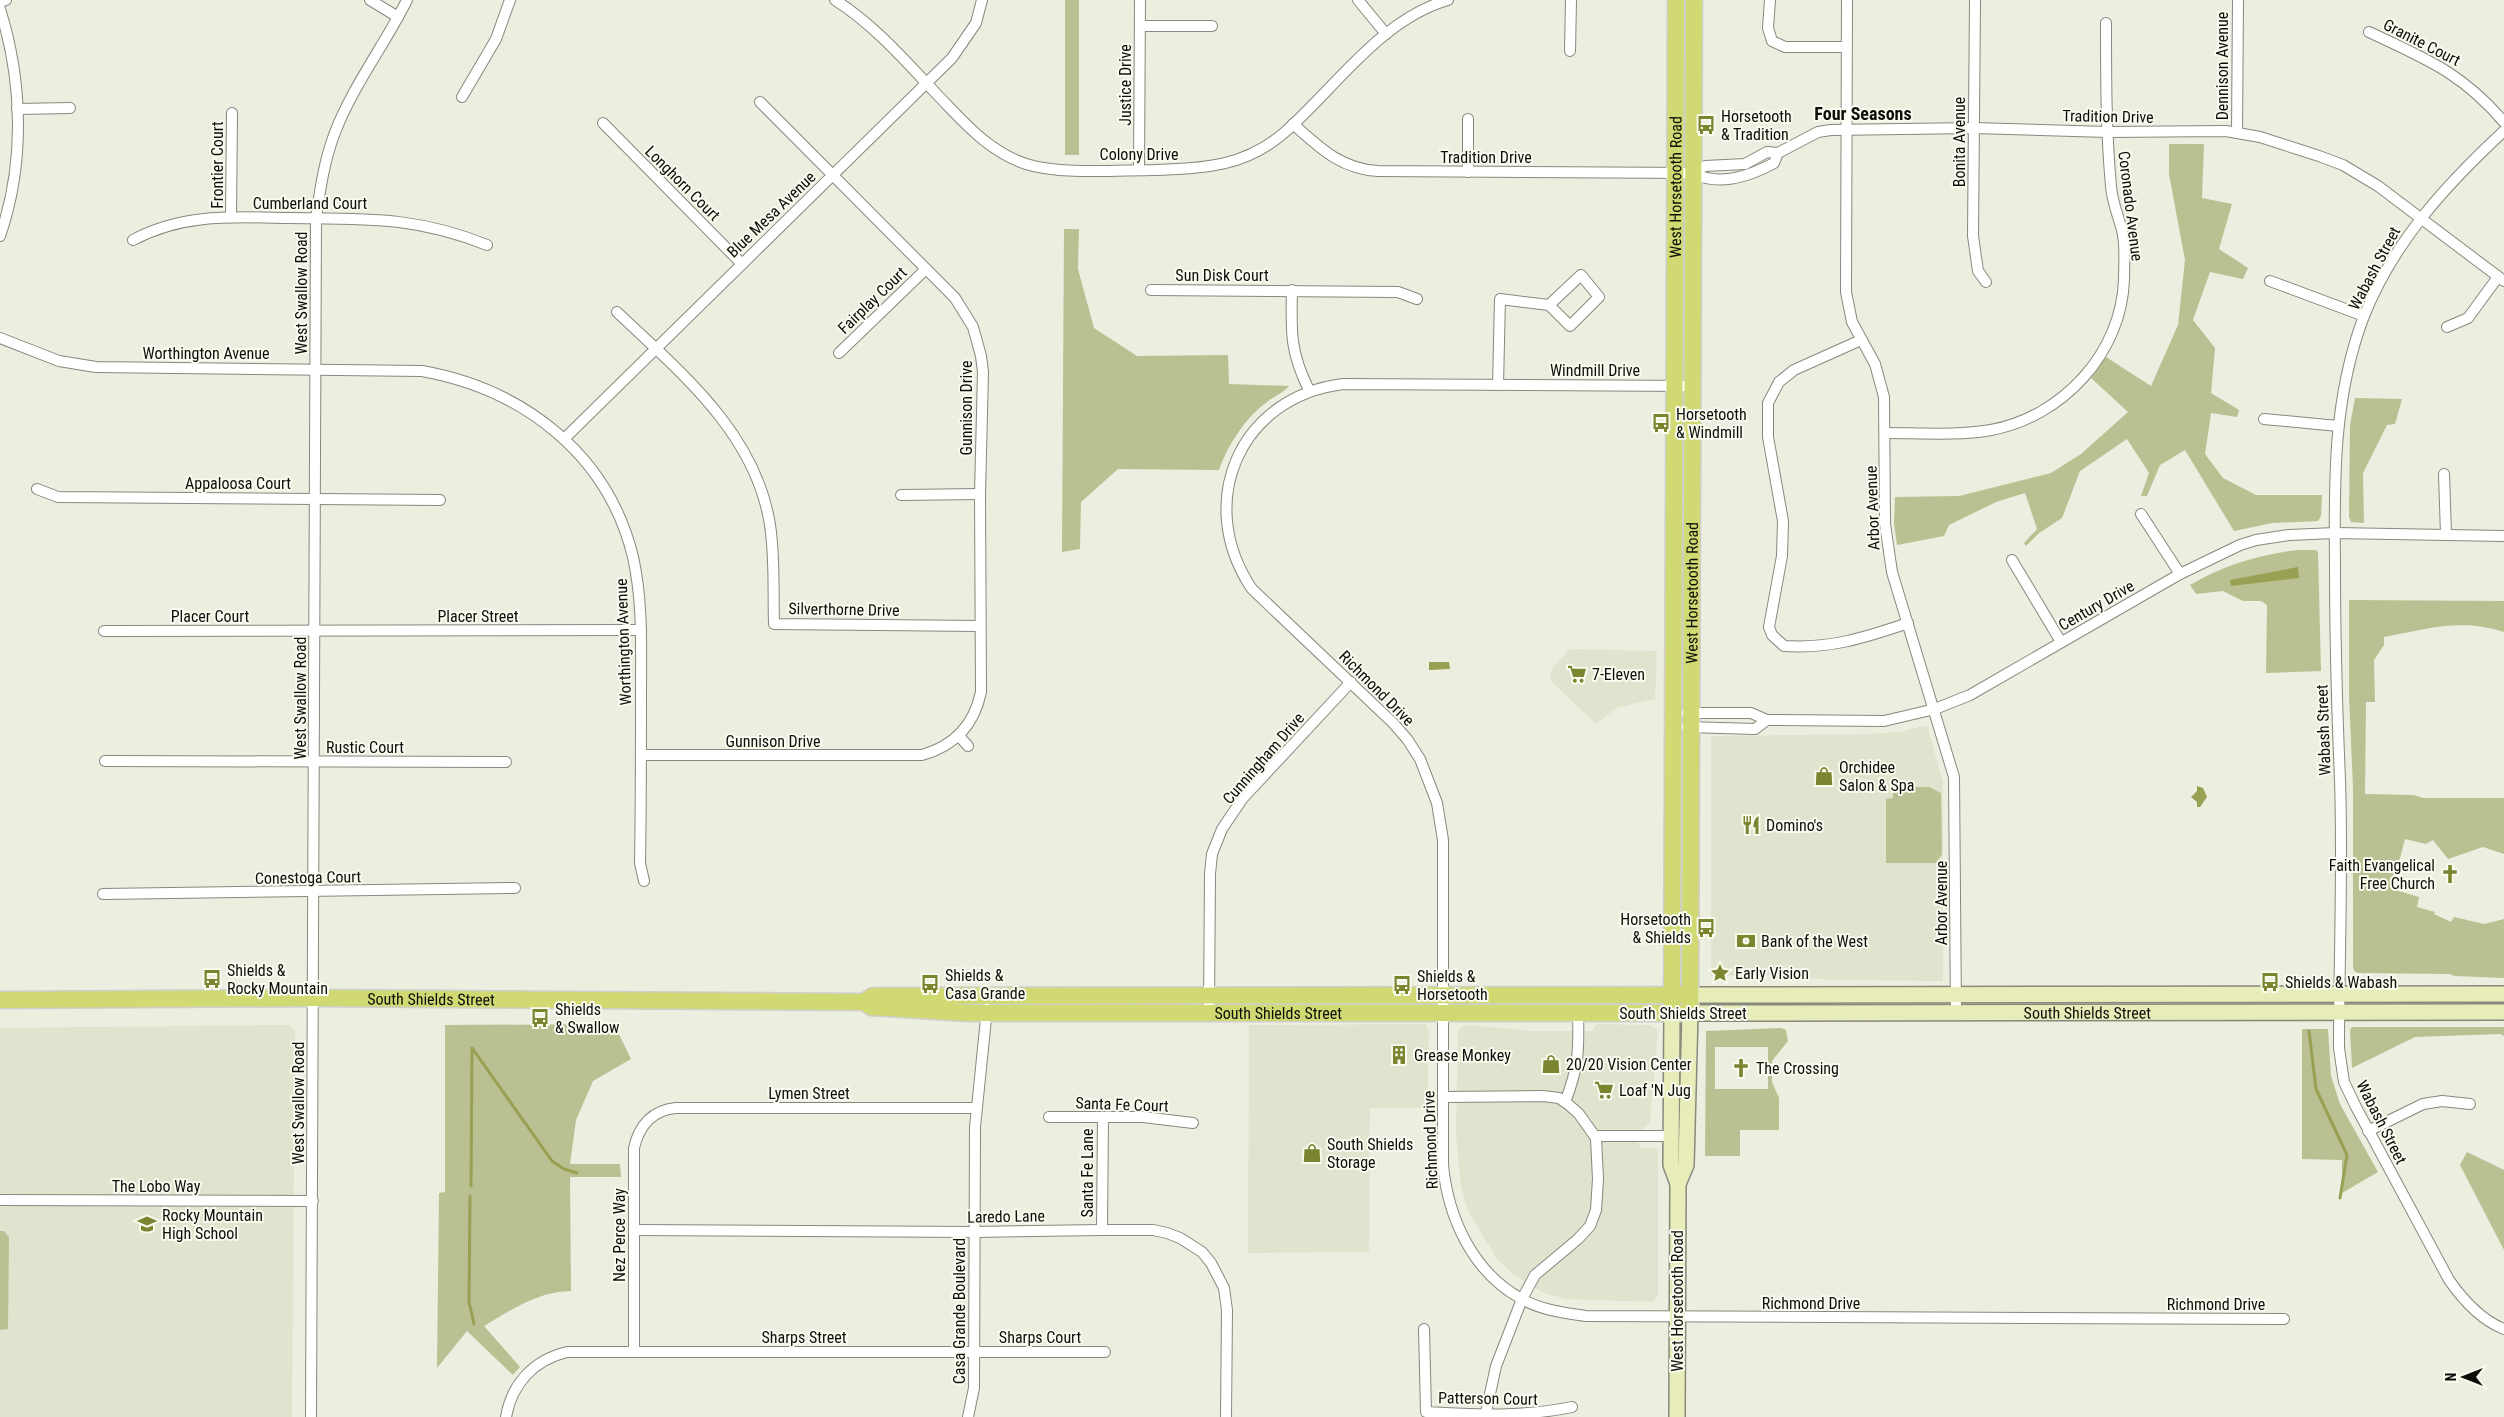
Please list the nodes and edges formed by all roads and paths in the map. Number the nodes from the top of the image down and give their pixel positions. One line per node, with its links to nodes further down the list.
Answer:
1 (6, 0): 17 (street)
2 (370, 0): 19 (street)
3 (407, 0): 19 (street, West Swallow Road)
4 (510, 0): 28 (street)
5 (835, 0): 27 (street, Colony Drive)
6 (982, 0): 27 (street, Blue Mesa Avenue)
7 (1140, 0): 21 (street, Justice Drive)
8 (1358, 0): 24 (street)
9 (1448, 0): 24 (street, Colony Drive)
10 (1571, 0): 26 (street)
11 (1676, 0): 44 (main road, West Horsetooth Road)
12 (1694, 0): 45 (main road, West Horsetooth Road)
13 (1770, 0): 25 (street)
14 (1847, 0): 25 (street, Arbor Avenue)
15 (1975, 0): 37 (street, Bonita Avenue)
16 (2238, 0): 41 (street, Dennison Avenue)
17 (0, 2)
18 (0, 9): 31 (street)
19 (398, 17): 49 (street, West Swallow Road)
20 (2106, 24): 40 (street, Coronado Avenue)
21 (1140, 26): 22 (street); 42 (street, Justice Drive)
22 (1212, 26)
23 (2369, 32): 34 (street, Granite Court)
24 (1386, 34): 36 (street, Colony Drive)
25 (1846, 47): 38 (street, Arbor Avenue)
26 (1570, 51)
27 (926, 84): 42 (street, Colony Drive); 46 (street, Blue Mesa Avenue)
28 (462, 97)
29 (760, 102): 46 (street, Gunnison Drive)
30 (70, 108): 31 (street)
31 (17, 109): 50 (street)
32 (232, 113): 47 (street, Frontier Court)
33 (1468, 119): 43 (street)
34 (2504, 122)
35 (602, 123): 53 (street, Longhorn Court)
36 (1293, 124): 42 (street, Colony Drive); 43 (street, Tradition Drive)
37 (1974, 128): 38 (street, Tradition Drive); 40 (street, Tradition Drive); 57 (street, Bonita Avenue)
38 (1846, 130): 45 (street, Tradition Drive); 66 (street, Arbor Avenue)
39 (2504, 131): 48 (street, Wabash Street)
40 (2107, 132): 41 (street, Tradition Drive); 76 (street, Coronado Avenue)
41 (2237, 133): 48 (street, Tradition Drive)
42 (1140, 170)
43 (1468, 172): 44 (street, Tradition Drive)
44 (1676, 172): 45 (street, Tradition Drive); 71 (main road, West Horsetooth Road)
45 (1693, 173): 72 (main road, West Horsetooth Road)
46 (834, 174): 53 (street, Blue Mesa Avenue); 54 (street, Gunnison Drive)
47 (231, 217): 49 (street, Cumberland Court); 51 (street, Cumberland Court)
48 (2421, 217): 55 (street, Tradition Drive); 63 (street, Wabash Street)
49 (316, 218): 52 (street, Cumberland Court); 69 (street, West Swallow Road)
50 (0, 236)
51 (133, 240)
52 (487, 245)
53 (742, 264): 67 (street, Blue Mesa Avenue)
54 (926, 269): 68 (street, Fairplay Court); 80 (street, Gunnison Drive)
55 (2501, 279): 64 (street)
56 (2270, 281): 63 (street)
57 (1986, 282)
58 (1151, 290): 59 (street, Sun Disk Court)
59 (1292, 290): 60 (street, Sun Disk Court); 73 (street, Sun Disk Court)
60 (1417, 299)
61 (1549, 305): 61 (street); 70 (street)
62 (617, 312): 67 (street, Silverthorne Drive)
63 (2364, 316): 75 (street, Wabash Street)
64 (2447, 327)
65 (0, 338): 69 (street, Worthington Avenue)
66 (1861, 340): 76 (street, Arbor Avenue); 90 (street)
67 (656, 349): 77 (street, Blue Mesa Avenue); 91 (street, Silverthorne Drive)
68 (839, 353)
69 (316, 369): 77 (street, Worthington Avenue); 82 (street, West Swallow Road)
70 (1498, 385): 71 (street, Windmill Drive); 73 (street, Windmill Drive)
71 (1675, 385): 72 (street, Windmill Drive); 98 (main road, West Horsetooth Road)
72 (1692, 386): 99 (main road, West Horsetooth Road)
73 (1309, 390): 96 (street, Richmond Drive)
74 (2264, 419): 75 (street)
75 (2338, 426): 85 (street, Wabash Street)
76 (1885, 433): 90 (street, Arbor Avenue)
77 (564, 439): 92 (street, Worthington Avenue)
78 (2444, 474): 86 (street)
79 (37, 490): 82 (street, Appaloosa Court)
80 (980, 494): 81 (street); 91 (street, Gunnison Drive)
81 (901, 495)
82 (315, 498): 83 (street, Appaloosa Court); 94 (street, West Swallow Road)
83 (440, 500)
84 (2141, 514): 89 (street)
85 (2334, 533): 86 (street, Century Drive); 89 (street, Century Drive); 111 (street, Wabash Street)
86 (2446, 535): 87 (street, Century Drive)
87 (2504, 536)
88 (2012, 560): 95 (street)
89 (2180, 574): 95 (street, Century Drive)
90 (1908, 623): 97 (street, Arbor Avenue)
91 (980, 626): 101 (street, Gunnison Drive)
92 (641, 630): 94 (street, Placer Street); 103 (street, Worthington Avenue)
93 (104, 631): 94 (street, Placer Court)
94 (315, 631): 105 (street, West Swallow Road)
95 (2060, 642): 97 (street, Century Drive)
96 (1351, 682): 119 (street, Cunningham Drive); 120 (street, Richmond Drive)
97 (1934, 709): 100 (street, Century Drive); 115 (street, Arbor Avenue)
98 (1673, 720): 99 (street, Century Drive); 99 (street, Century Drive); 121 (main road, West Horsetooth Road)
99 (1691, 720): 100 (street, Century Drive); 100 (street, Century Drive); 113 (main road, West Horsetooth Road)
100 (1767, 720)
101 (959, 736): 102 (street); 103 (street, Gunnison Drive)
102 (968, 746)
103 (641, 755): 107 (street, Worthington Avenue)
104 (105, 761): 105 (street, Rustic Court)
105 (314, 762): 106 (street, Rustic Court); 109 (street, West Swallow Road)
106 (506, 762)
107 (644, 881)
108 (514, 888): 109 (street, Conestoga Court)
109 (314, 893): 110 (street, Conestoga Court); 116 (street, West Swallow Road)
110 (103, 894)
111 (2339, 993): 112 (main road, South Shields Street); 115 (main road, South Shields Street); 122 (street, Wabash Street)
112 (2504, 994)
113 (1690, 995): 115 (main road, South Shields Street); 121 (main road, South Shields Street); 126 (main road, West Horsetooth Road)
114 (988, 996): 118 (main road, South Shields Street); 119 (main road, South Shields Street); 123 (street, Casa Grande Boulevard)
115 (1956, 996): 127 (street, Arbor Avenue)
116 (314, 998): 117 (main road, South Shields Street); 118 (main road, South Shields Street); 141 (street, West Swallow Road)
117 (0, 1000)
118 (864, 1002): 123 (main road, South Shields Street)
119 (1209, 1004): 120 (main road, South Shields Street); 123 (main road, South Shields Street)
120 (1444, 1004): 121 (main road, South Shields Street); 124 (main road, South Shields Street); 128 (street, Richmond Drive)
121 (1672, 1004): 124 (main road, South Shields Street); 126 (main road, South Shields Street); 138 (main road, West Horsetooth Road)
122 (2339, 1011): 125 (main road, South Shields Street); 127 (main road, South Shields Street); 136 (street, Wabash Street)
123 (987, 1012): 131 (street, Casa Grande Boulevard)
124 (1578, 1012): 129 (street)
125 (2504, 1012)
126 (1690, 1013): 127 (main road, South Shields Street); 139 (main road, West Horsetooth Road)
127 (1956, 1013)
128 (1443, 1096): 129 (street); 145 (street, Richmond Drive)
129 (1565, 1102): 137 (street)
130 (2470, 1104): 136 (street)
131 (976, 1108): 134 (street, Lymen Street); 144 (street, Casa Grande Boulevard)
132 (1049, 1116): 133 (street, Santa Fe Court)
133 (1103, 1117): 135 (street, Santa Fe Court); 143 (street, Santa Fe Lane)
134 (645, 1122): 142 (street, Nez Perce Way)
135 (1193, 1123)
136 (2368, 1131): 149 (street, Wabash Street)
137 (1595, 1136): 138 (street); 145 (street)
138 (1672, 1136): 139 (main road, West Horsetooth Road)
139 (1678, 1184): 146 (main road, West Horsetooth Road)
140 (0, 1200): 141 (street, The Lobo Way)
141 (313, 1201): 155 (street, West Swallow Road)
142 (634, 1230): 144 (street, Laredo Lane); 150 (street, Nez Perce Way)
143 (1102, 1230): 144 (street, Laredo Lane); 158 (street, Laredo Lane)
144 (974, 1232): 151 (street, Casa Grande Boulevard)
145 (1522, 1300): 146 (street, Richmond Drive); 154 (street)
146 (1677, 1318): 147 (street, Richmond Drive); 159 (main road, West Horsetooth Road)
147 (2284, 1319)
148 (1424, 1329): 154 (street, Patterson Court)
149 (2504, 1329)
150 (634, 1351): 151 (street, Sharps Street); 156 (street, Sharps Street)
151 (974, 1352): 152 (street, Sharps Court); 157 (street, Casa Grande Boulevard)
152 (1105, 1352)
153 (1572, 1407): 154 (street, Patterson Court)
154 (1486, 1416)
155 (311, 1417)
156 (506, 1417)
157 (968, 1417)
158 (1226, 1417)
159 (1677, 1417)

